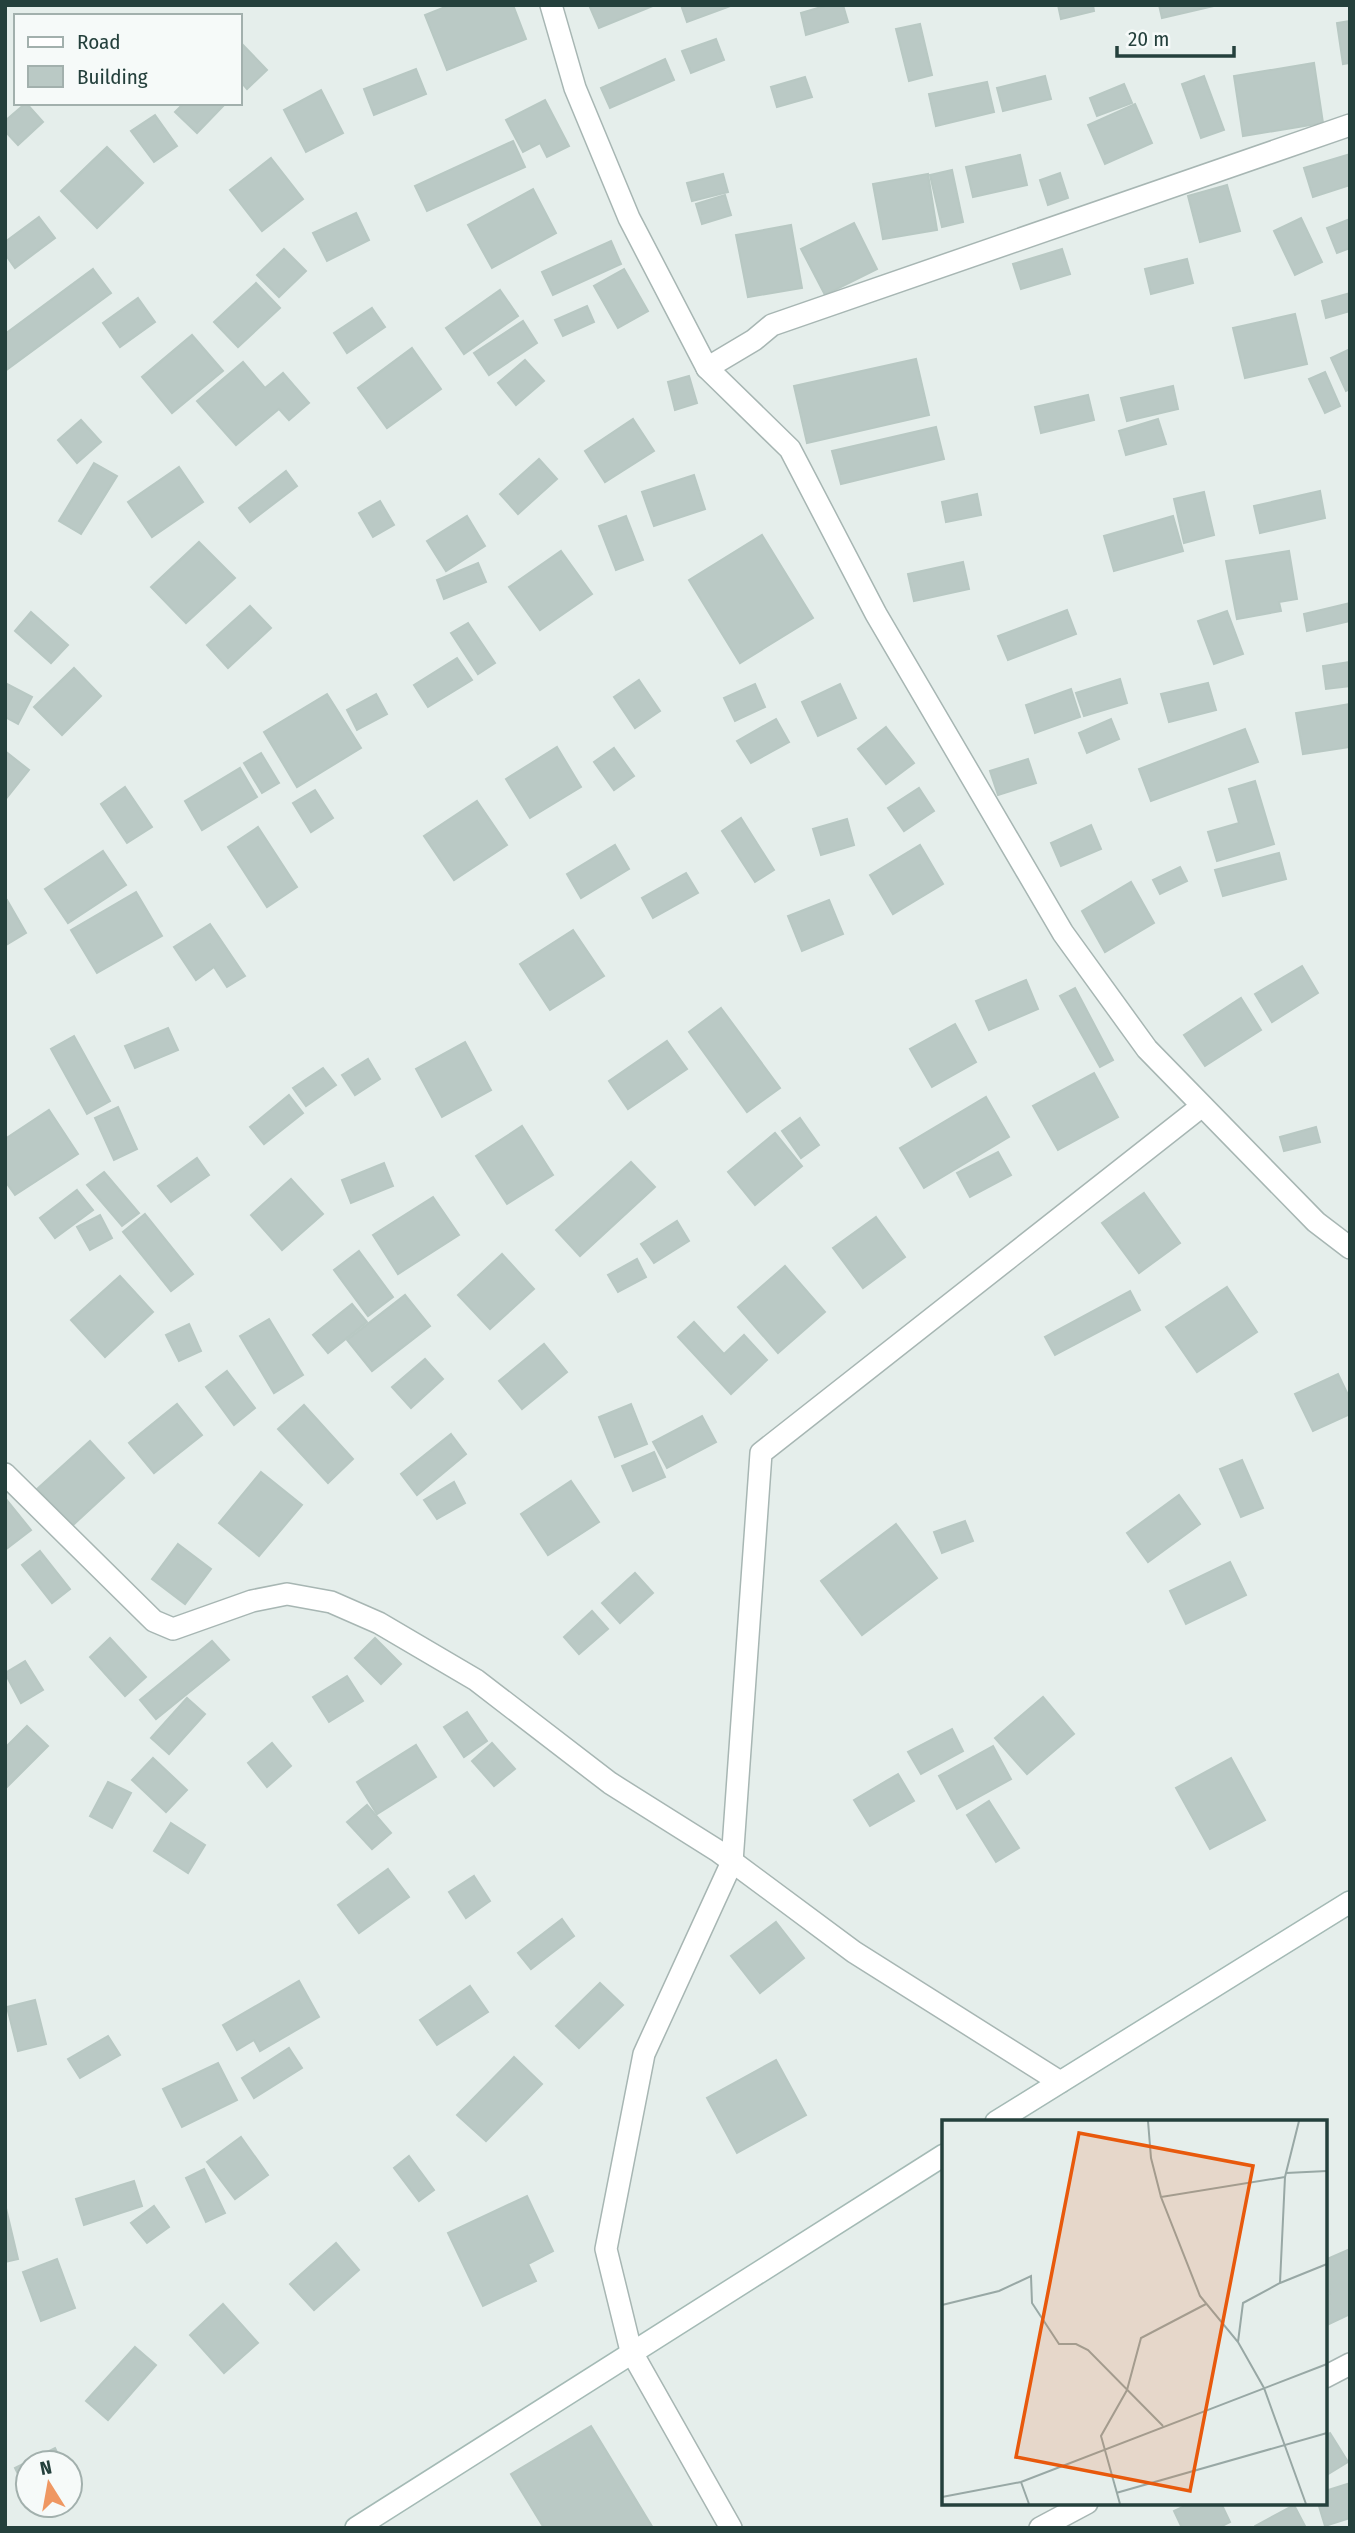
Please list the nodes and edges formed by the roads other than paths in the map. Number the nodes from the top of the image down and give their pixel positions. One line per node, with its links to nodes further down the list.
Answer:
1 (551, 5): 3 (street)
2 (1350, 125): 3 (street)
3 (707, 368): 4 (street)
4 (1202, 1105): 5 (street); 7 (street)
5 (1350, 1248)
6 (5, 1474): 7 (street)
7 (732, 1862): 9 (street); 12 (street)
8 (1350, 1902): 9 (street)
9 (1060, 2082): 10 (street)
10 (999, 2120)
11 (942, 2156): 12 (street)
12 (631, 2351): 16 (street); 17 (street)
13 (1350, 2364): 14 (street)
14 (1327, 2375)
15 (1083, 2505): 18 (street)
16 (356, 2528)
17 (731, 2528)
18 (1040, 2528)

